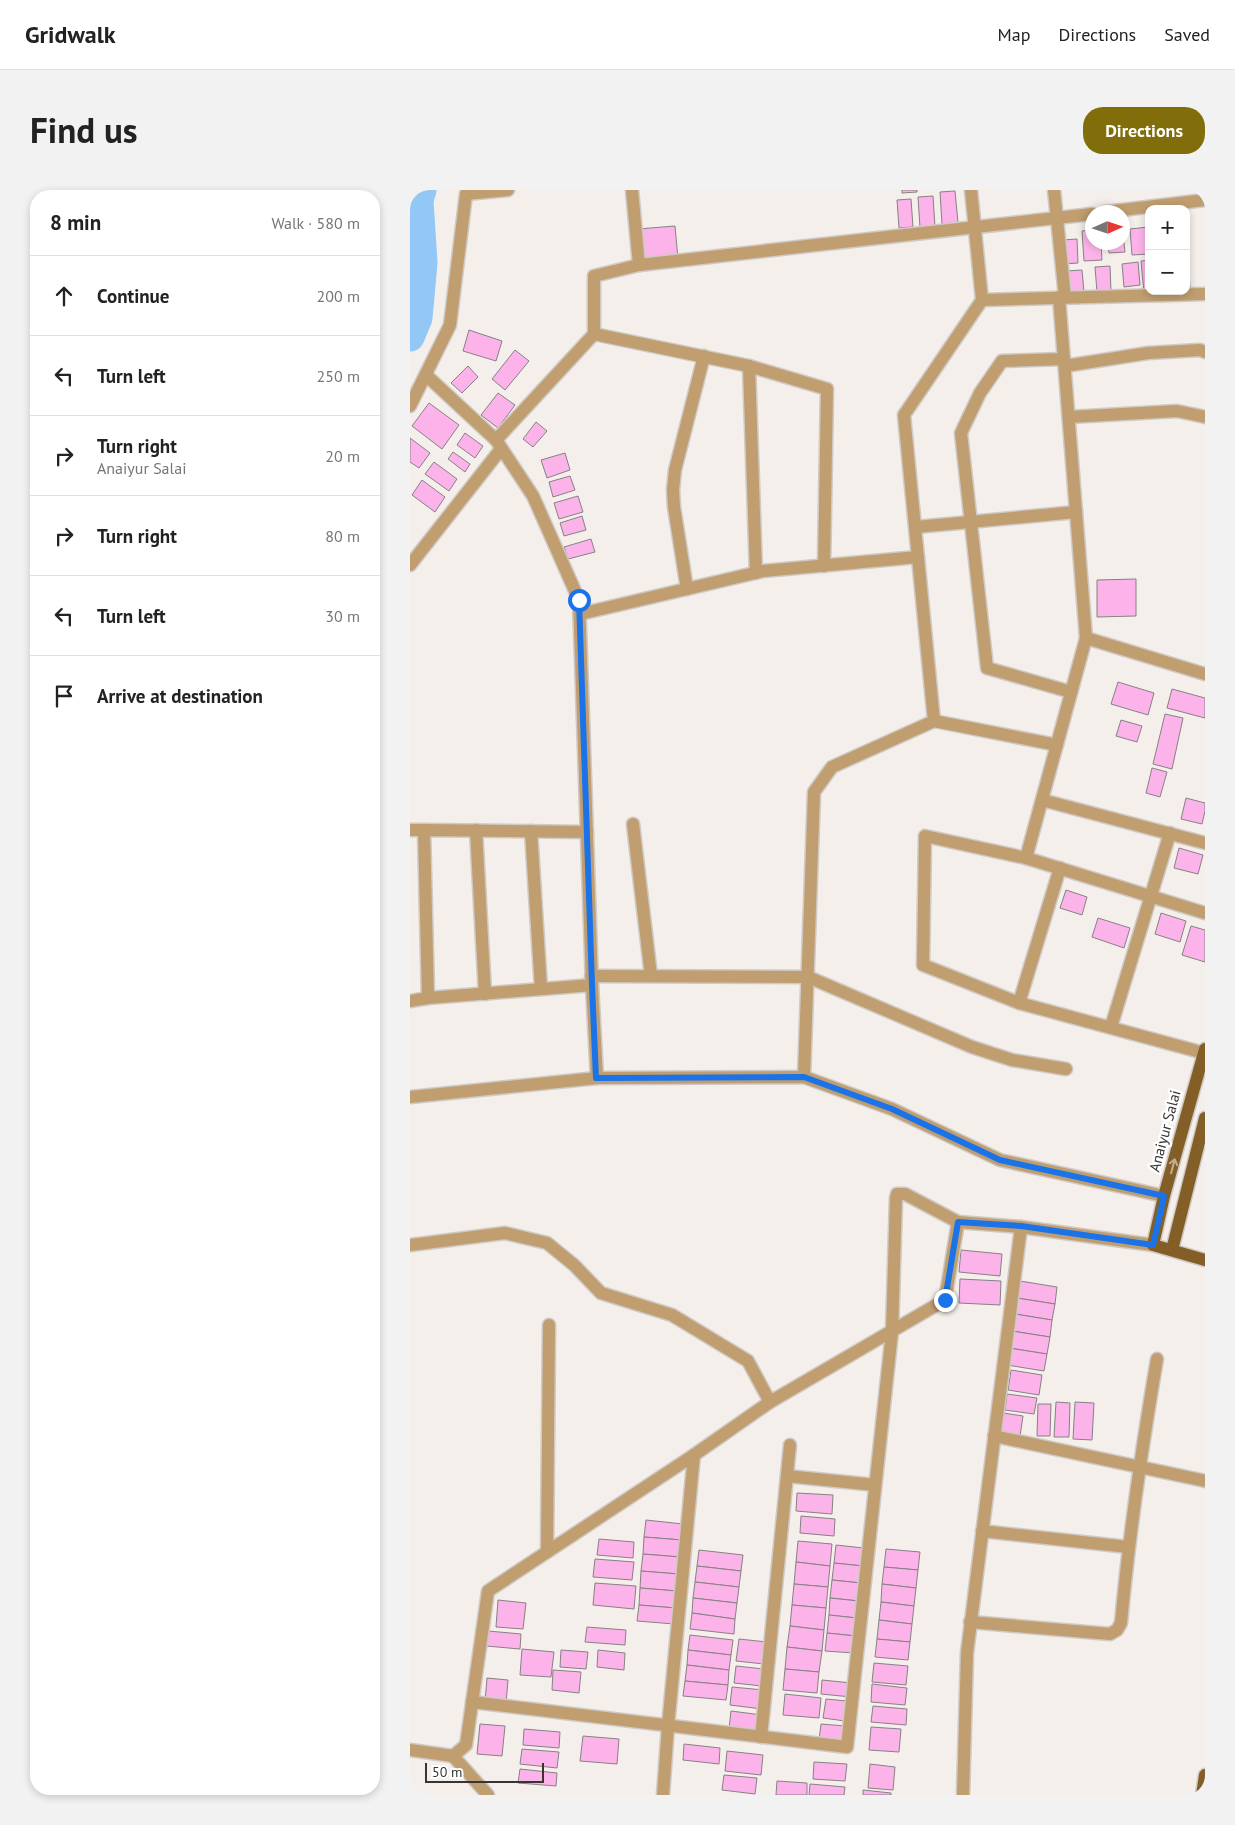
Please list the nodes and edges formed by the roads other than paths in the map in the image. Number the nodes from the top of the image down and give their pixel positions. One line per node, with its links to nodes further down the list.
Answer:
1 (508, 190): 5 (street)
2 (632, 190): 11 (street)
3 (971, 190): 10 (street)
4 (1054, 190): 9 (street)
5 (466, 192): 20 (street)
6 (1205, 200): 7 (street)
7 (1130, 209)
8 (1085, 215): 9 (street)
9 (1057, 218): 10 (street); 13 (street)
10 (975, 228): 11 (street); 14 (street)
11 (639, 265): 15 (street)
12 (1205, 294): 13 (street)
13 (1062, 297): 14 (street); 18 (street)
14 (982, 300): 27 (street)
15 (594, 334): 17 (street); 24 (street)
16 (1205, 352): 18 (street)
17 (704, 356): 19 (street); 32 (street)
18 (1064, 362): 22 (street); 26 (street)
19 (749, 366): 30 (street); 31 (street)
20 (426, 375): 21 (street); 24 (street)
21 (410, 406)
22 (1069, 417): 23 (street); 25 (street)
23 (1205, 417)
24 (499, 445): 29 (street); 33 (street)
25 (1076, 512): 26 (street); 34 (street)
26 (971, 521): 27 (street); 36 (street)
27 (916, 527): 28 (street)
28 (918, 557): 30 (street); 37 (street)
29 (410, 565)
30 (824, 566): 31 (street)
31 (756, 573): 32 (street)
32 (687, 589): 33 (street)
33 (580, 614): 45 (street)
34 (1086, 638): 35 (street); 36 (street)
35 (1205, 674)
36 (1071, 692): 38 (street)
37 (934, 721): 38 (street); 53 (street)
38 (1057, 745): 39 (street)
39 (1042, 800): 46 (street); 48 (street)
40 (633, 824): 52 (street)
41 (410, 830): 42 (street)
42 (424, 830): 43 (street); 57 (street)
43 (476, 830): 44 (street); 56 (street)
44 (531, 831): 45 (street); 55 (street)
45 (587, 832): 54 (street)
46 (1170, 834): 47 (street); 50 (street)
47 (1205, 843)
48 (1026, 858): 49 (street); 59 (street)
49 (1060, 868): 50 (street); 59 (street)
50 (1152, 896): 51 (street); 60 (street)
51 (1205, 913)
52 (651, 976): 53 (street); 54 (street)
53 (808, 977): 62 (street); 63 (street)
54 (592, 980): 55 (street); 64 (street)
55 (540, 989): 56 (street)
56 (485, 994): 57 (street)
57 (428, 998): 58 (street)
58 (410, 1002)
59 (1019, 1003): 60 (street)
60 (1111, 1027): 61 (street)
61 (1204, 1051): 67 (main road, Anaiyur Salai, one-way to 61)
62 (1066, 1069)
63 (804, 1077): 64 (street); 67 (street)
64 (596, 1078): 65 (street)
65 (410, 1097)
66 (1205, 1118): 72 (main road)
67 (1164, 1196): 71 (main road, Anaiyur Salai)
68 (958, 1222): 69 (street); 75 (street); 75 (street)
69 (1021, 1226): 71 (street); 78 (street)
70 (410, 1245): 77 (street)
71 (1153, 1245): 72 (main road)
72 (1172, 1250): 73 (main road)
73 (1205, 1260)
74 (549, 1325): 87 (street)
75 (892, 1332): 77 (street); 84 (street)
76 (1157, 1359): 81 (street)
77 (770, 1402): 80 (street)
78 (994, 1436): 81 (street); 85 (street)
79 (790, 1445): 82 (street)
80 (694, 1455): 87 (street); 90 (street)
81 (1139, 1467): 83 (street); 86 (street)
82 (787, 1476): 84 (street); 91 (street)
83 (1205, 1481)
84 (875, 1485): 91 (street)
85 (982, 1531): 86 (street); 88 (street)
86 (1128, 1547): 88 (street)
87 (547, 1552): 89 (street)
88 (970, 1622): 97 (street)
89 (472, 1702): 90 (street); 93 (street)
90 (668, 1726): 91 (street); 96 (street)
91 (761, 1736)
92 (410, 1750): 93 (street)
93 (453, 1756): 95 (street)
94 (1205, 1775): 98 (main road)
95 (488, 1795)
96 (663, 1795)
97 (963, 1795)
98 (1202, 1795)

